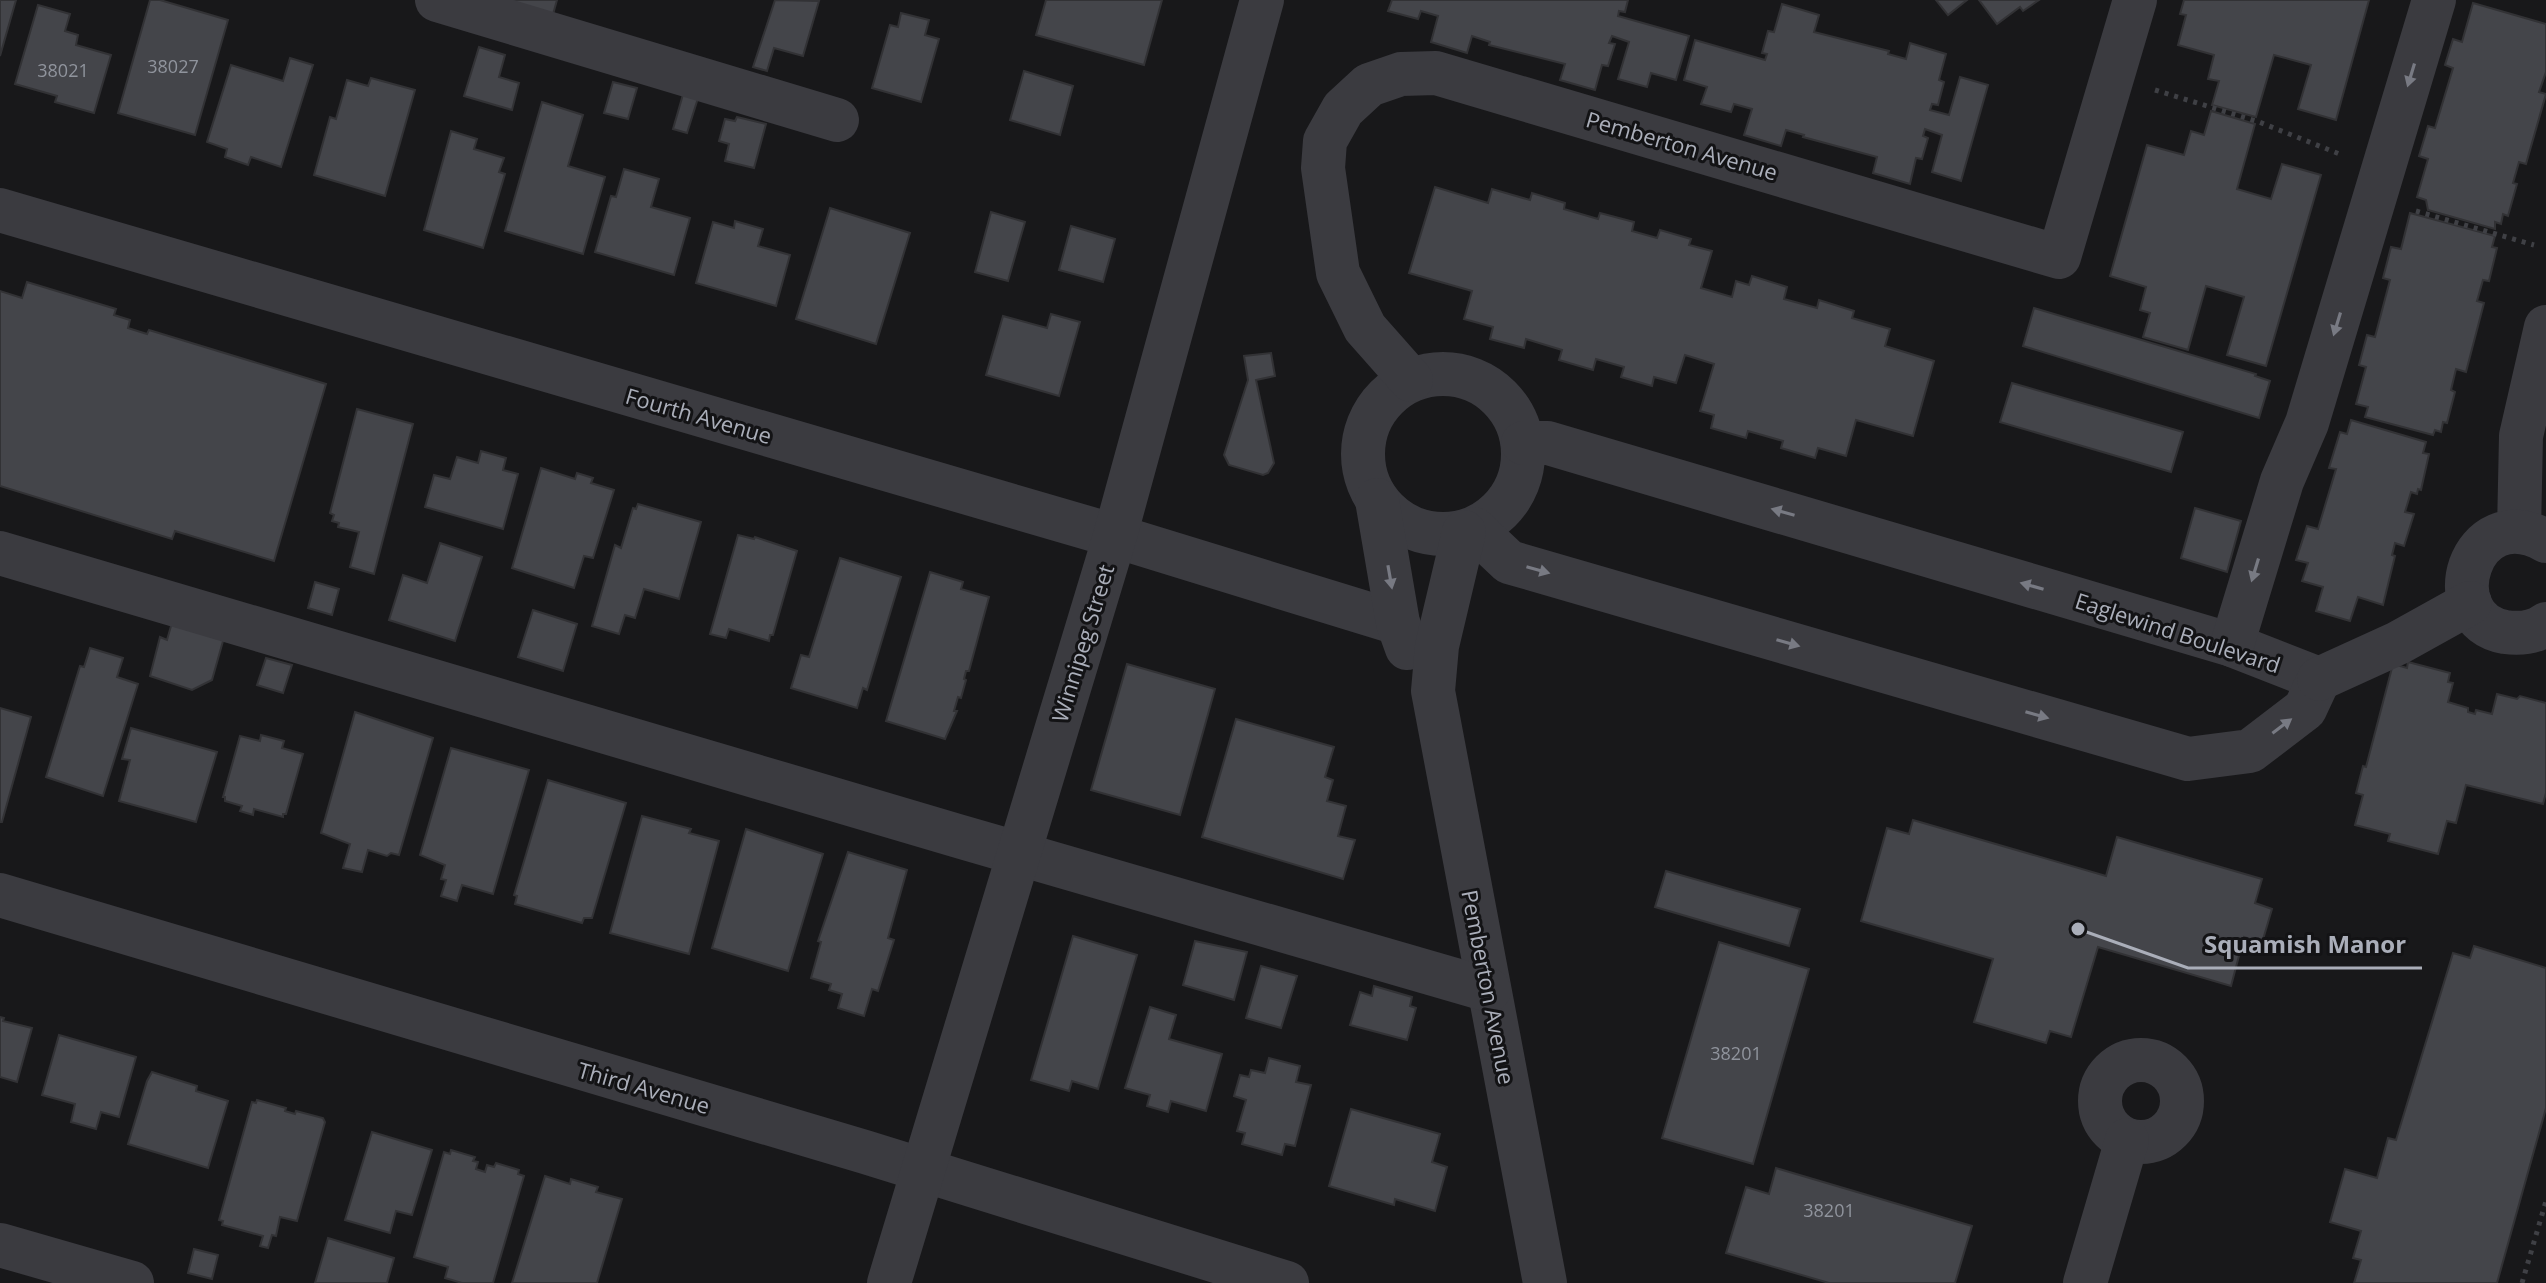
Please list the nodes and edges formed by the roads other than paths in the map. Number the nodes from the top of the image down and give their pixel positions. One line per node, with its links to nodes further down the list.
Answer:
1 (437, 0): 5 (street)
2 (1262, 0): 12 (street, Winnipeg Street)
3 (2135, 0): 8 (street, Pemberton Avenue)
4 (2434, 0): 18 (street, one-way to 18)
5 (837, 120)
6 (0, 210): 12 (street, Fourth Avenue)
7 (2546, 327): 13 (street)
8 (1411, 380): 9 (street); 10 (street)
9 (1523, 443): 11 (street); 18 (street, Eaglewind Boulevard, one-way to 9)
10 (1377, 500): 11 (street); 16 (street, Pemberton Avenue, one-way to 16)
11 (1469, 530): 19 (street, one-way to 19); 20 (street, Pemberton Avenue)
12 (1115, 536): 16 (street, Fourth Avenue); 21 (street, Winnipeg Street)
13 (2532, 536): 15 (street)
14 (0, 553): 21 (street)
15 (2470, 603): 17 (street); 19 (street)
16 (1398, 623): 20 (street, Pemberton Avenue)
17 (2544, 630)
18 (2232, 645): 19 (street, Eaglewind Boulevard)
19 (2319, 679)
20 (1433, 691): 23 (street, Pemberton Avenue)
21 (1019, 854): 23 (street); 25 (street, Winnipeg Street)
22 (0, 895): 25 (street, Third Avenue)
23 (1489, 990): 30 (street, Pemberton Avenue)
24 (2127, 1140): 31 (street)
25 (924, 1170): 28 (street, Winnipeg Street); 29 (street, Third Avenue)
26 (0, 1245): 27 (street)
27 (132, 1283)
28 (889, 1283)
29 (1287, 1283)
30 (1545, 1283)
31 (2085, 1283)

